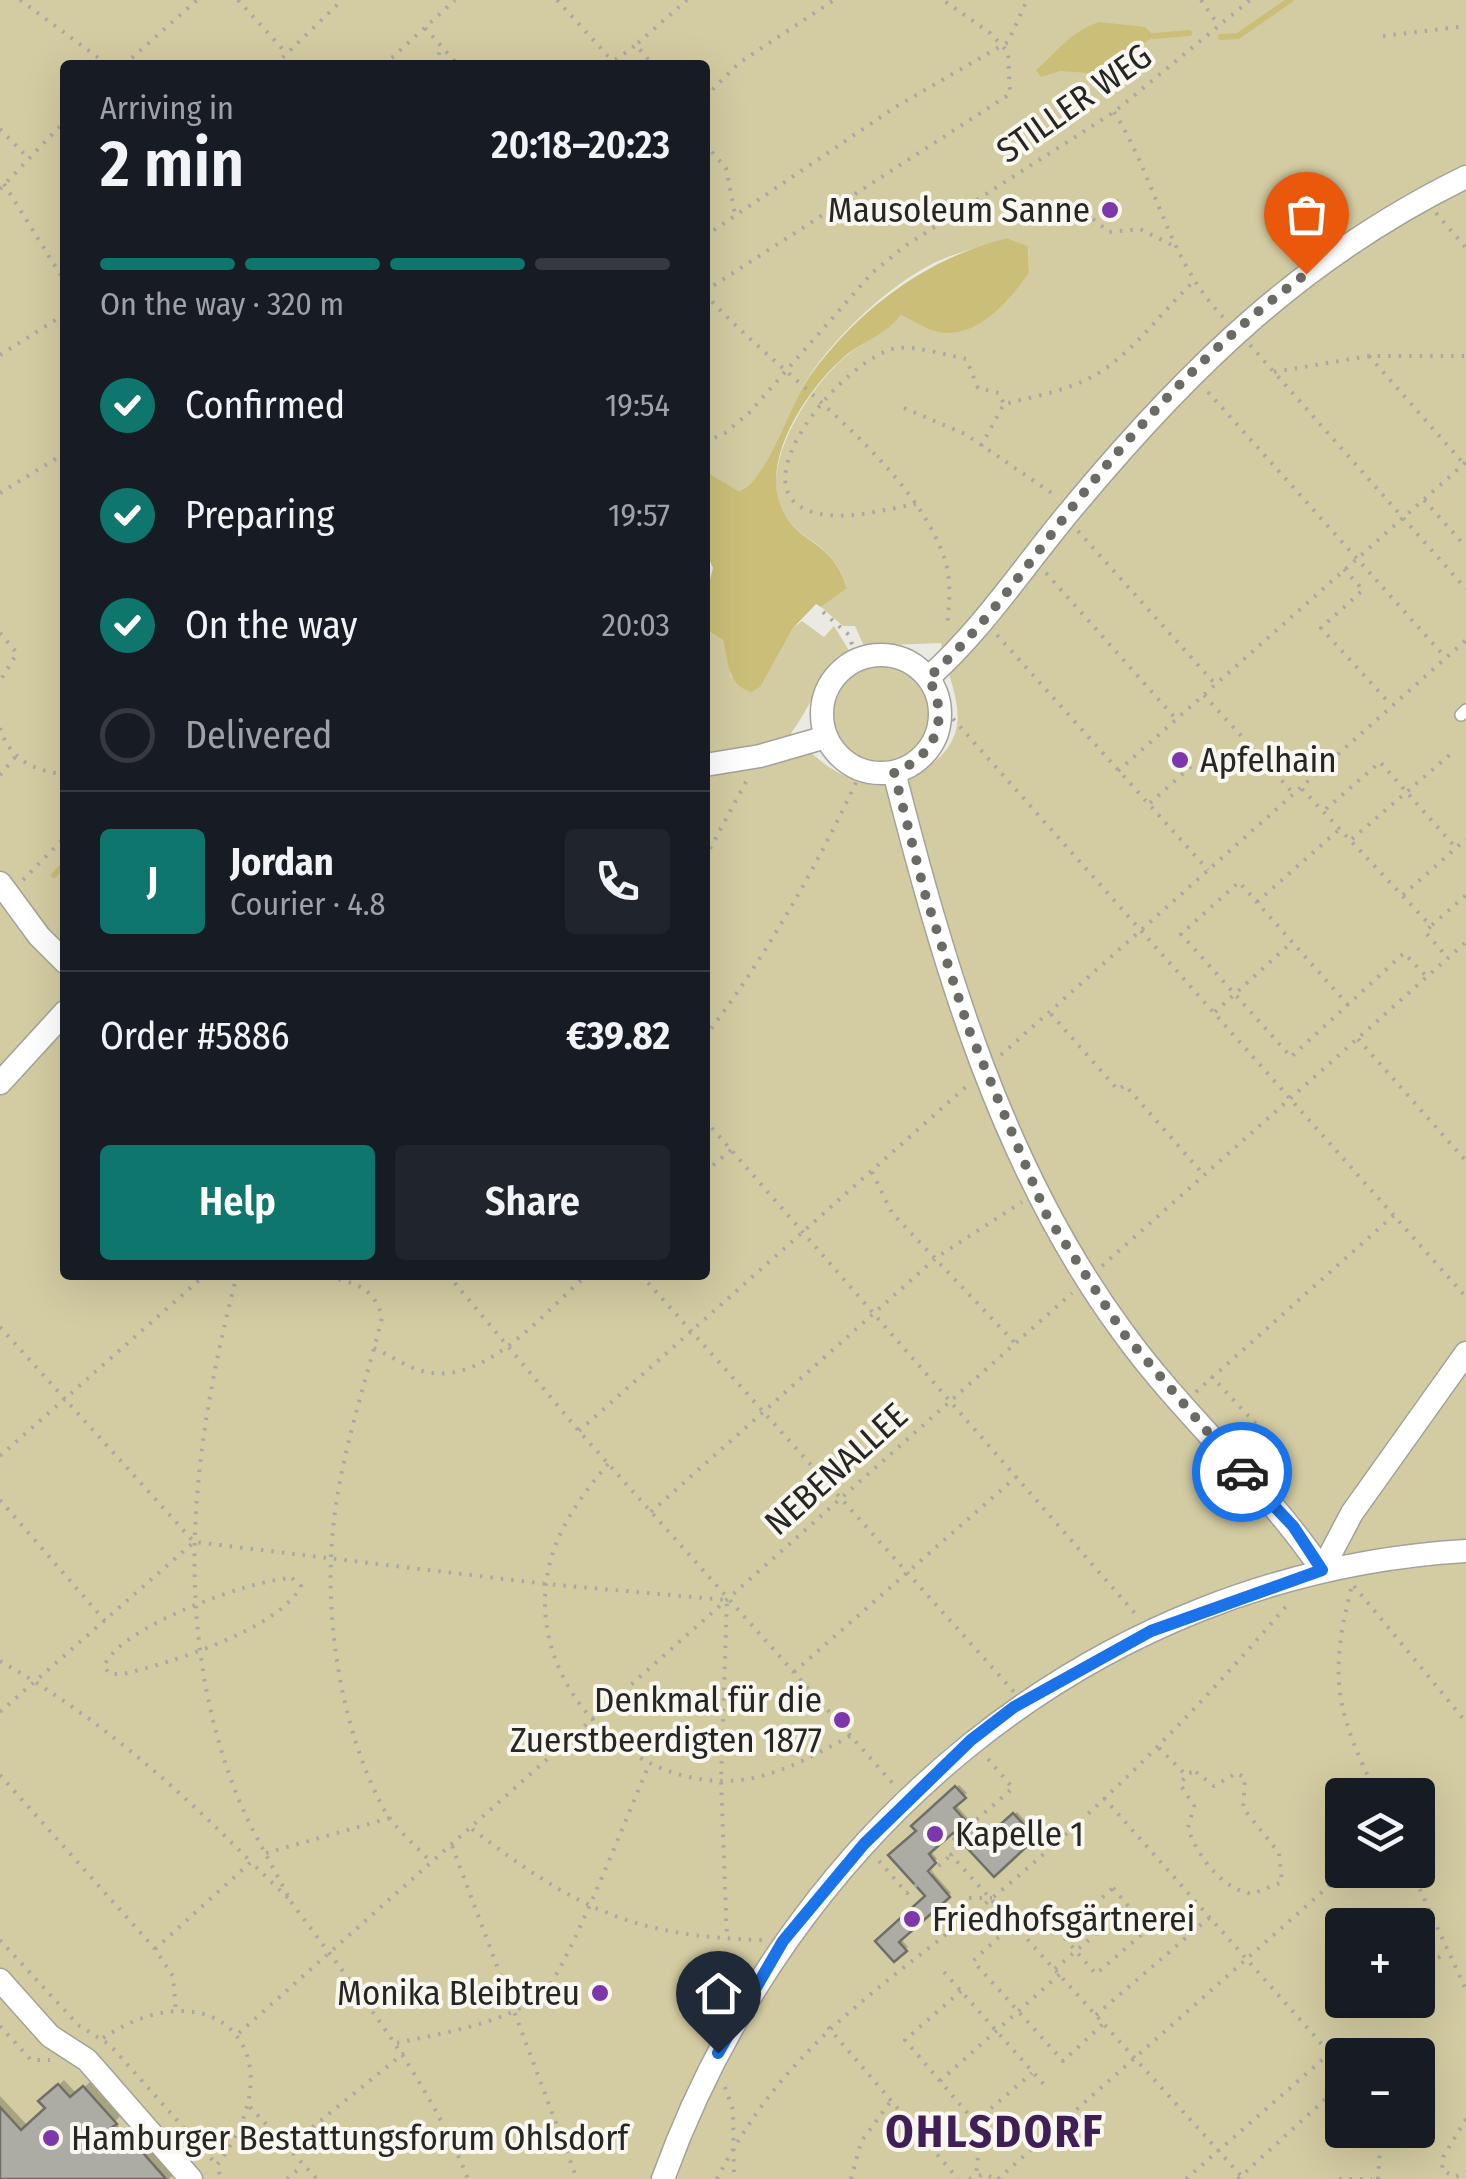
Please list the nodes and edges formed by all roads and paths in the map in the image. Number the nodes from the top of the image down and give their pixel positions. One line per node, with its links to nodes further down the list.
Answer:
1 (20, 0): 21 (path)
2 (197, 0): 22 (path)
3 (238, 0): 20 (path)
4 (342, 0): 20 (path)
5 (455, 0): 15 (path)
6 (557, 0): 17 (path)
7 (687, 0): 17 (path)
8 (834, 0): 28 (path)
9 (944, 0): 18 (path)
10 (1027, 0): 18 (path)
11 (1201, 0): 13 (path)
12 (1250, 0): 13 (path, STILLER WEG)
13 (1219, 26): 29 (path, STILLER WEG)
14 (1466, 26): 16 (path)
15 (425, 28): 19 (path); 24 (path)
16 (1383, 36)
17 (636, 45): 27 (path)
18 (1002, 45): 37 (path); 44 (path)
19 (441, 46): 25 (path); 26 (path)
20 (287, 54): 23 (path)
21 (101, 60)
22 (130, 60)
23 (280, 60)
24 (390, 60)
25 (437, 60)
26 (454, 60)
27 (648, 60)
28 (710, 92)
29 (1114, 112): 40 (path); 51 (path, STILLER WEG)
30 (60, 126): 33 (path)
31 (0, 129): 33 (path)
32 (710, 150): 37 (path)
33 (27, 157): 35 (path)
34 (1466, 176): 36 (street)
35 (2, 187): 42 (path)
36 (1427, 196): 41 (path); 47 (street)
37 (735, 214): 39 (path)
38 (1093, 219): 40 (path)
39 (710, 232)
40 (1174, 246): 43 (path)
41 (1466, 248)
42 (60, 274)
43 (1194, 281): 47 (path); 54 (path)
44 (710, 290)
45 (710, 298): 51 (path)
46 (60, 317): 48 (path)
47 (1236, 330): 52 (path); 53 (street)
48 (0, 355)
49 (1369, 356): 50 (path); 52 (path); 60 (path)
50 (1466, 356)
51 (783, 372): 55 (path); 57 (path, STILLER WEG)
52 (1274, 372): 65 (path)
53 (1192, 373): 64 (street); 67 (path)
54 (1004, 404): 55 (path); 58 (path)
55 (820, 406): 63 (path); 63 (path)
56 (904, 408): 58 (path)
57 (710, 440)
58 (981, 446): 64 (path)
59 (60, 456): 61 (path)
60 (1465, 463): 62 (path)
61 (0, 494)
62 (1424, 500): 65 (path); 66 (path)
63 (916, 504): 75 (path)
64 (1068, 513): 68 (street); 80 (path)
65 (1403, 518): 67 (path); 70 (path)
66 (1466, 547)
67 (1356, 557): 69 (path); 76 (path)
68 (1033, 558): 72 (street); 84 (path)
69 (1344, 568): 80 (path); 83 (path)
70 (1466, 588)
71 (822, 612): 77 (path)
72 (984, 620): 75 (street); 93 (path)
73 (0, 632): 79 (path)
74 (1466, 640): 76 (path)
75 (950, 658): 78 (street)
76 (1446, 658): 83 (path)
77 (857, 660): 78 (street); 86 (street)
78 (928, 678): 82 (street)
79 (0, 681)
80 (1215, 684): 81 (path)
81 (1204, 694): 84 (path); 99 (path)
82 (939, 703): 94 (street); 114 (path)
83 (1392, 706): 97 (path)
84 (1177, 720): 93 (path)
85 (0, 728): 88 (path)
86 (826, 737): 89 (street); 92 (street)
87 (1453, 752): 98 (path)
88 (16, 756): 95 (path); 96 (path)
89 (760, 756): 91 (street); 107 (path)
90 (1195, 763): 100 (path)
91 (710, 764)
92 (862, 770): 94 (street); 125 (path)
93 (1118, 771): 100 (path)
94 (894, 772): 127 (street)
95 (60, 774)
96 (0, 775)
97 (1301, 788): 99 (path); 101 (path)
98 (1406, 792): 101 (path); 103 (path); 106 (path)
99 (1294, 794): 108 (path)
100 (1148, 804): 108 (path)
101 (1326, 809): 102 (path)
102 (1342, 827): 103 (path); 112 (path)
103 (1352, 839): 110 (path)
104 (1466, 839): 106 (path)
105 (60, 841): 109 (path)
106 (1456, 848): 110 (path)
107 (710, 849)
108 (1208, 870): 114 (path)
109 (4, 889): 117 (street)
110 (1403, 895): 113 (path)
111 (1466, 895): 113 (path)
112 (1257, 902): 115 (path); 120 (path)
113 (1431, 926): 118 (path)
114 (1141, 930): 122 (path); 123 (path)
115 (1292, 942): 120 (path); 121 (path)
116 (1466, 942): 118 (path, NEBENALLEE)
117 (60, 956)
118 (1448, 958): 119 (path, NEBENALLEE)
119 (1427, 977): 121 (path); 126 (path, NEBENALLEE)
120 (1235, 994): 121 (path); 123 (path)
121 (1348, 1004)
122 (1049, 1012): 127 (path); 135 (path)
123 (1214, 1012): 129 (path)
124 (60, 1017): 128 (street)
125 (710, 1030)
126 (1358, 1039): 129 (path, NEBENALLEE); 132 (path)
127 (984, 1071): 134 (path); 136 (street)
128 (0, 1082)
129 (1292, 1098): 135 (path, NEBENALLEE); 137 (path)
130 (710, 1126): 131 (path)
131 (731, 1150): 133 (path); 138 (path)
132 (1466, 1161)
133 (710, 1168)
134 (871, 1171): 138 (path); 139 (path)
135 (1204, 1175): 146 (path, NEBENALLEE)
136 (1037, 1193): 139 (path); 146 (street)
137 (1394, 1215): 147 (path); 155 (path)
138 (802, 1232): 148 (path); 150 (path)
139 (937, 1257): 148 (path); 151 (path)
140 (199, 1280): 156 (path)
141 (237, 1280): 168 (path)
142 (336, 1280): 153 (path)
143 (452, 1280): 152 (path)
144 (581, 1280): 152 (path)
145 (645, 1280): 150 (path)
146 (1086, 1280): 151 (path, NEBENALLEE); 158 (street)
147 (1466, 1298)
148 (875, 1315): 157 (path); 159 (path)
149 (0, 1327): 156 (path)
150 (691, 1332): 159 (path); 160 (path)
151 (1014, 1343): 157 (path, NEBENALLEE)
152 (505, 1346): 153 (path); 160 (path)
153 (374, 1348): 170 (path)
154 (1466, 1353): 171 (street)
155 (1211, 1376): 158 (path); 161 (path)
156 (64, 1398): 162 (path); 168 (path)
157 (950, 1400): 164 (path); 165 (path, NEBENALLEE)
158 (1182, 1407): 171 (street)
159 (764, 1413): 165 (path); 167 (path)
160 (580, 1431): 163 (path)
161 (1272, 1442)
162 (0, 1456)
163 (608, 1464): 167 (path); 173 (path)
164 (1016, 1477): 172 (path); 181 (path)
165 (840, 1498): 172 (path); 176 (path, NEBENALLEE)
166 (0, 1500): 180 (path)
167 (651, 1512): 176 (path)
168 (194, 1542): 170 (path); 179 (path); 180 (path)
169 (1466, 1551): 171 (street)
170 (331, 1558): 173 (path); 200 (path)
171 (1322, 1570): 178 (path); 181 (street)
172 (908, 1573): 184 (path); 186 (path)
173 (546, 1584): 176 (path); 188 (path)
174 (1352, 1585): 175 (path); 189 (path); 196 (path)
175 (1336, 1590)
176 (727, 1600): 184 (path); 188 (path, NEBENALLEE); 197 (path)
177 (1304, 1600): 178 (path)
178 (1288, 1605): 192 (path)
179 (195, 1606): 182 (path); 182 (path); 182 (path)
180 (105, 1620): 185 (path)
181 (1151, 1631): 186 (street)
182 (198, 1651): 204 (path)
183 (0, 1662): 185 (path)
184 (794, 1672): 190 (path)
185 (34, 1681): 187 (path); 206 (path)
186 (1023, 1702): 191 (street)
187 (0, 1712)
188 (592, 1720): 193 (path); 201 (path, NEBENALLEE)
189 (1466, 1722)
190 (850, 1736): 197 (path); 198 (path)
191 (971, 1740): 198 (street); 205 (path)
192 (1158, 1748): 195 (path); 199 (path)
193 (649, 1765): 197 (path); 214 (path)
194 (0, 1775): 220 (path)
195 (1186, 1775): 195 (path)
196 (1369, 1778)
197 (721, 1781): 218 (path)
198 (907, 1798): 202 (street)
199 (1104, 1798): 211 (path); 215 (path)
200 (390, 1818): 204 (path); 207 (path)
201 (470, 1828): 203 (path, NEBENALLEE); 214 (path)
202 (864, 1844): 205 (path); 219 (street)
203 (452, 1846): 207 (path, NEBENALLEE); 231 (path)
204 (266, 1853): 212 (path)
205 (951, 1855): 211 (path)
206 (251, 1862): 212 (path); 220 (path)
207 (431, 1862): 222 (path, NEBENALLEE)
208 (1326, 1888): 224 (path)
209 (1419, 1888): 223 (path)
210 (969, 1898): 211 (path)
211 (992, 1898): 216 (path); 236 (path)
212 (290, 1900): 222 (path)
213 (1128, 1906): 221 (path); 221 (path); 221 (path)
214 (586, 1907): 218 (path); 231 (path)
215 (1210, 1917): 224 (path); 234 (path)
216 (1014, 1924): 227 (path); 232 (path)
217 (0, 1940): 239 (path)
218 (728, 1940): 219 (path)
219 (783, 1941): 269 (street)
220 (155, 1949): 233 (path)
221 (1076, 1951): 227 (path)
222 (328, 1952): 238 (path, NEBENALLEE); 240 (path)
223 (1448, 1954): 225 (path); 229 (path)
224 (1246, 1958): 241 (path); 243 (path)
225 (1435, 1958)
226 (944, 1972): 230 (path)
227 (1058, 1972): 232 (path); 234 (path)
228 (0, 1980): 263 (street)
229 (1466, 1990)
230 (961, 1991): 237 (path); 246 (path)
231 (513, 2009): 240 (path); 268 (path)
232 (1018, 2012): 235 (path); 237 (path)
233 (176, 2013): 238 (path); 239 (path)
234 (1096, 2015): 235 (path)
235 (1104, 2024): 243 (path)
236 (828, 2027): 250 (path); 254 (path)
237 (996, 2031): 245 (path); 246 (path)
238 (239, 2033): 251 (path)
239 (102, 2039): 258 (path)
240 (397, 2043): 242 (path)
241 (1325, 2047)
242 (404, 2053): 255 (path); 267 (path)
243 (1134, 2057): 257 (path); 275 (path)
244 (1325, 2057): 257 (path)
245 (1033, 2072): 248 (path); 253 (path)
246 (940, 2081): 253 (path)
247 (725, 2086): 254 (path)
248 (1048, 2088)
249 (1325, 2100): 262 (path)
250 (890, 2102): 272 (path); 273 (path)
251 (250, 2108): 255 (path); 258 (path)
252 (1466, 2119): 260 (path)
253 (976, 2122): 261 (path)
254 (736, 2142): 270 (path); 271 (path)
255 (288, 2147): 259 (path)
256 (1379, 2148): 278 (path)
257 (1218, 2151): 262 (path); 276 (path)
258 (217, 2164): 264 (path)
259 (304, 2164): 265 (path); 266 (path)
260 (1466, 2172)
261 (976, 2175): 274 (path); 275 (path)
262 (1241, 2178)
263 (191, 2179)
264 (221, 2179)
265 (287, 2179)
266 (317, 2179)
267 (468, 2179)
268 (577, 2179)
269 (663, 2179)
270 (717, 2179)
271 (734, 2179)
272 (851, 2179)
273 (958, 2179)
274 (969, 2179)
275 (997, 2179)
276 (1186, 2179)
277 (1340, 2179): 278 (path)
278 (1375, 2179)

